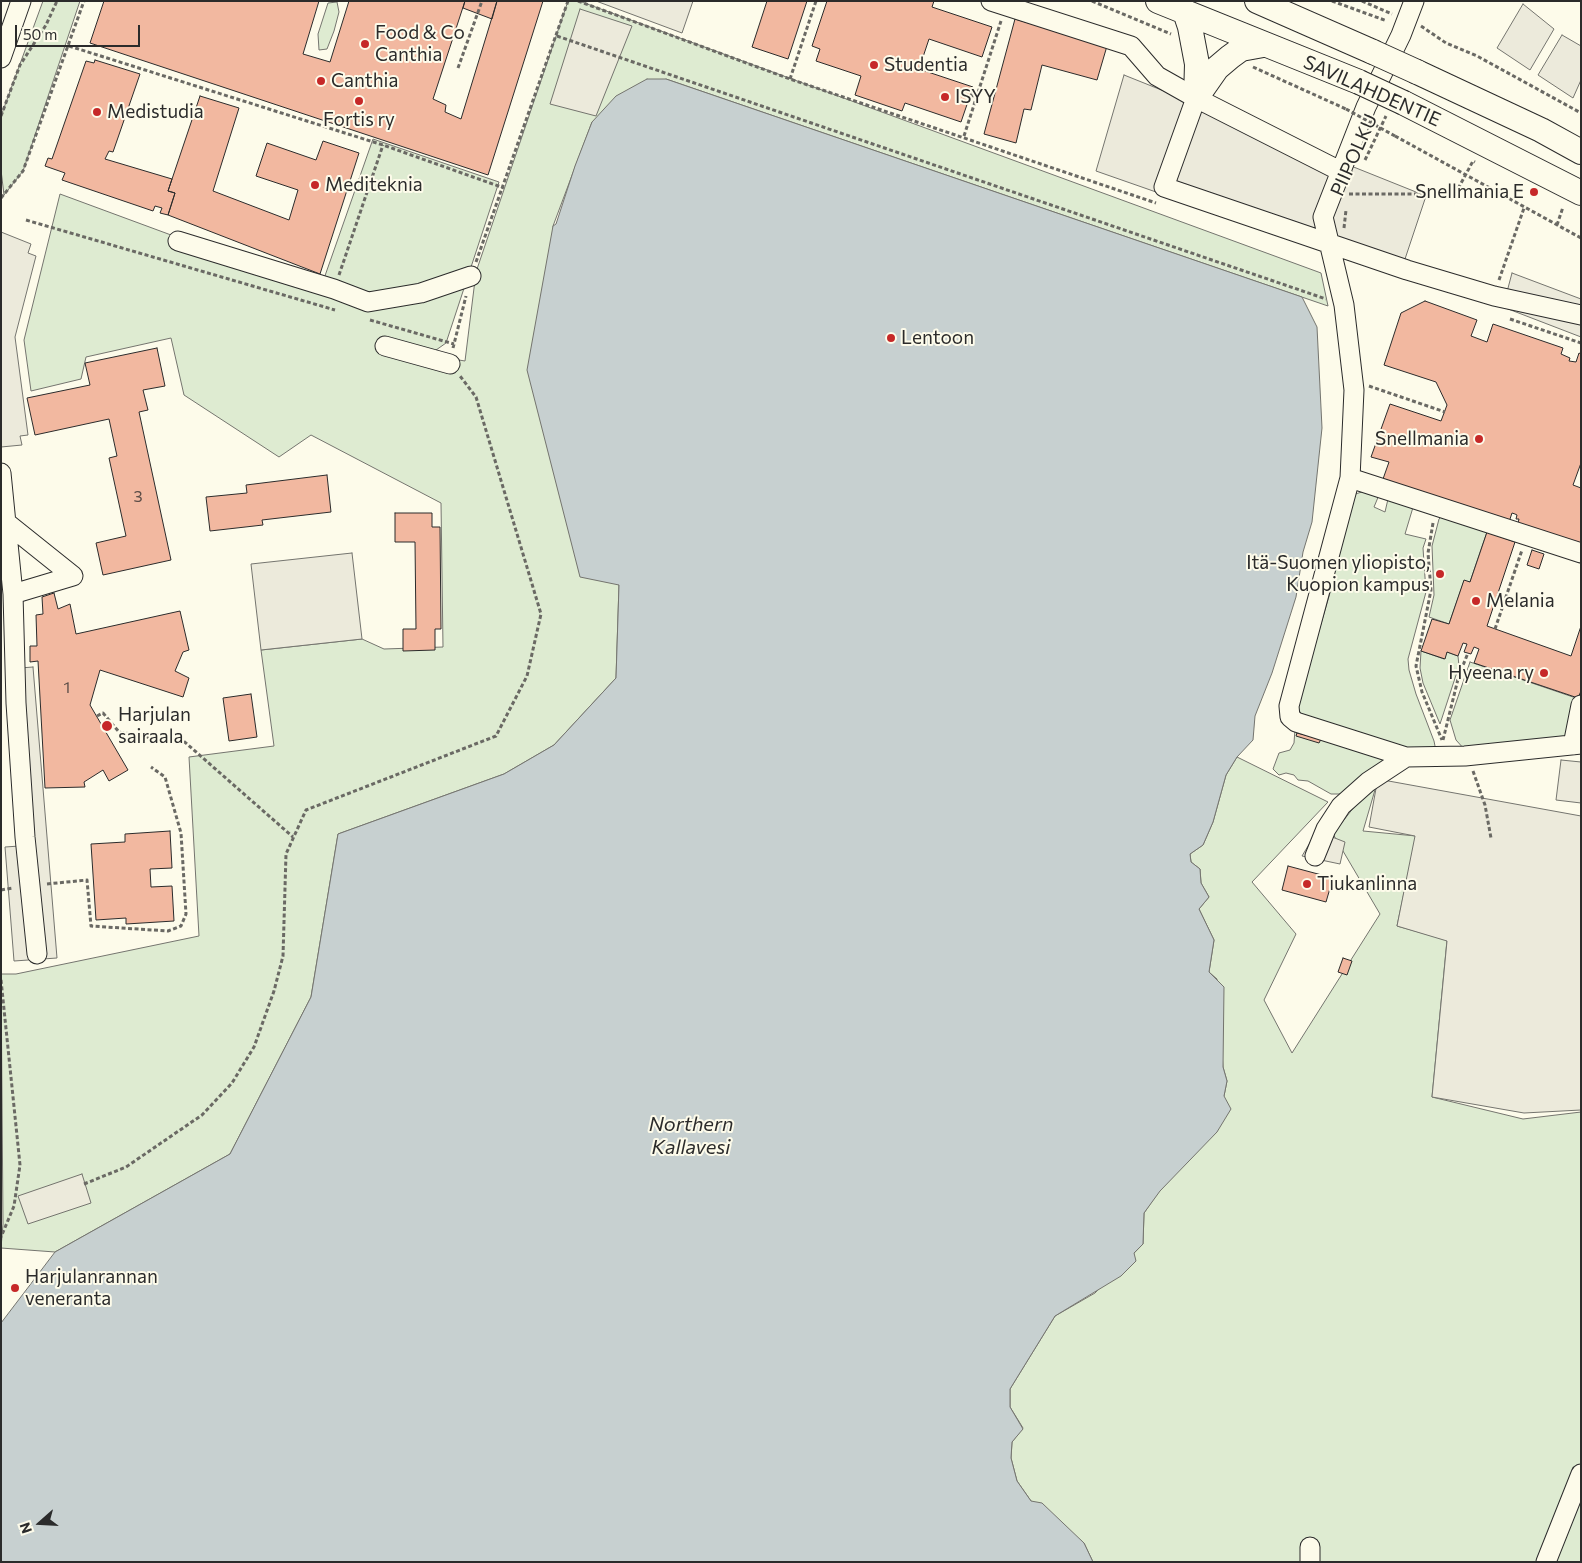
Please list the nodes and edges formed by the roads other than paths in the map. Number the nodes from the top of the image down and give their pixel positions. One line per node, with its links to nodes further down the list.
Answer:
1 (21, 1): 8 (street)
2 (1158, 1): 6 (main road, SAVILAHDENTIE)
3 (1258, 1): 10 (main road, SAVILAHDENTIE, bridge)
4 (1414, 1): 11 (street)
5 (999, 4): 9 (street)
6 (1185, 12): 7 (main road, SAVILAHDENTIE); 9 (main road)
7 (1263, 45): 9 (main road); 12 (main road, SAVILAHDENTIE, bridge)
8 (1, 58)
9 (1196, 98): 11 (street); 14 (street)
10 (1581, 152)
11 (1348, 178): 14 (street)
12 (1581, 194)
13 (178, 241): 15 (street)
14 (1336, 245): 16 (street); 20 (street)
15 (471, 276)
16 (1581, 315)
17 (385, 346): 18 (street)
18 (450, 364)
19 (1, 473): 21 (street)
20 (1350, 478): 22 (street); 26 (street)
21 (8, 524): 23 (street); 23 (street)
22 (1581, 553)
23 (13, 594): 28 (street)
24 (1581, 705): 25 (street)
25 (1577, 744): 26 (street)
26 (1406, 757): 27 (street)
27 (1315, 856)
28 (37, 954)
29 (1581, 1474): 30 (street)
30 (1546, 1562)

